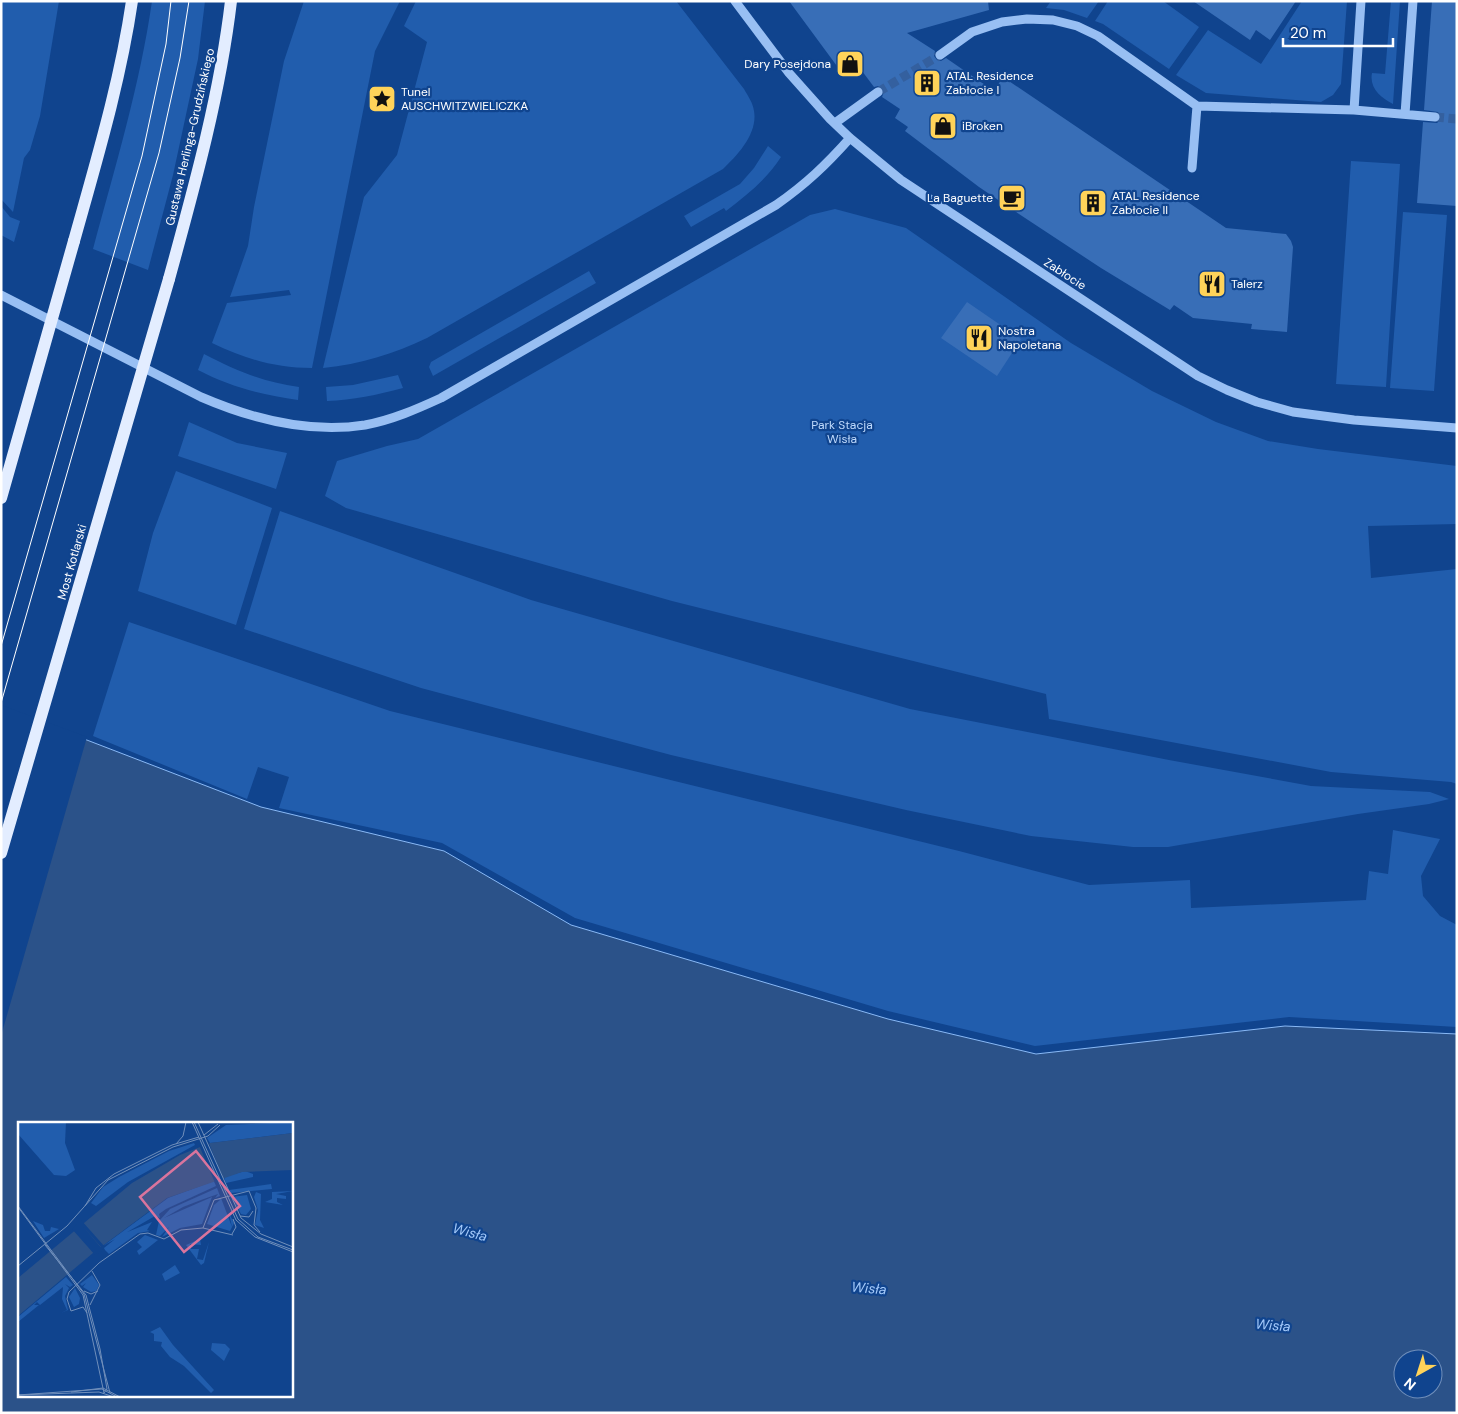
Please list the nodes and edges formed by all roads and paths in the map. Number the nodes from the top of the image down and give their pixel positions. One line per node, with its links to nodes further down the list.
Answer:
1 (132, 1): 20 (main road, bridge)
2 (231, 1): 7 (main road, Gustawa Herlinga-Grudzińskiego)
3 (239, 1): 7 (main road)
4 (735, 1): 14 (street, Zabłocie)
5 (1361, 1): 11 (street)
6 (1414, 1): 12 (street)
7 (228, 34): 17 (main road, Gustawa Herlinga-Grudzińskiego)
8 (940, 54): 10 (street)
9 (878, 92): 14 (street)
10 (1197, 106): 11 (street); 16 (street)
11 (1354, 110): 12 (street)
12 (1406, 114): 13 (street)
13 (1435, 117)
14 (834, 123): 15 (street, Zabłocie)
15 (850, 138): 18 (street); 19 (street, Zabłocie)
16 (1192, 168)
17 (169, 279): 21 (main road, Most Kotlarski, bridge)
18 (1, 295)
19 (1457, 428)
20 (1, 498)
21 (1, 853)

